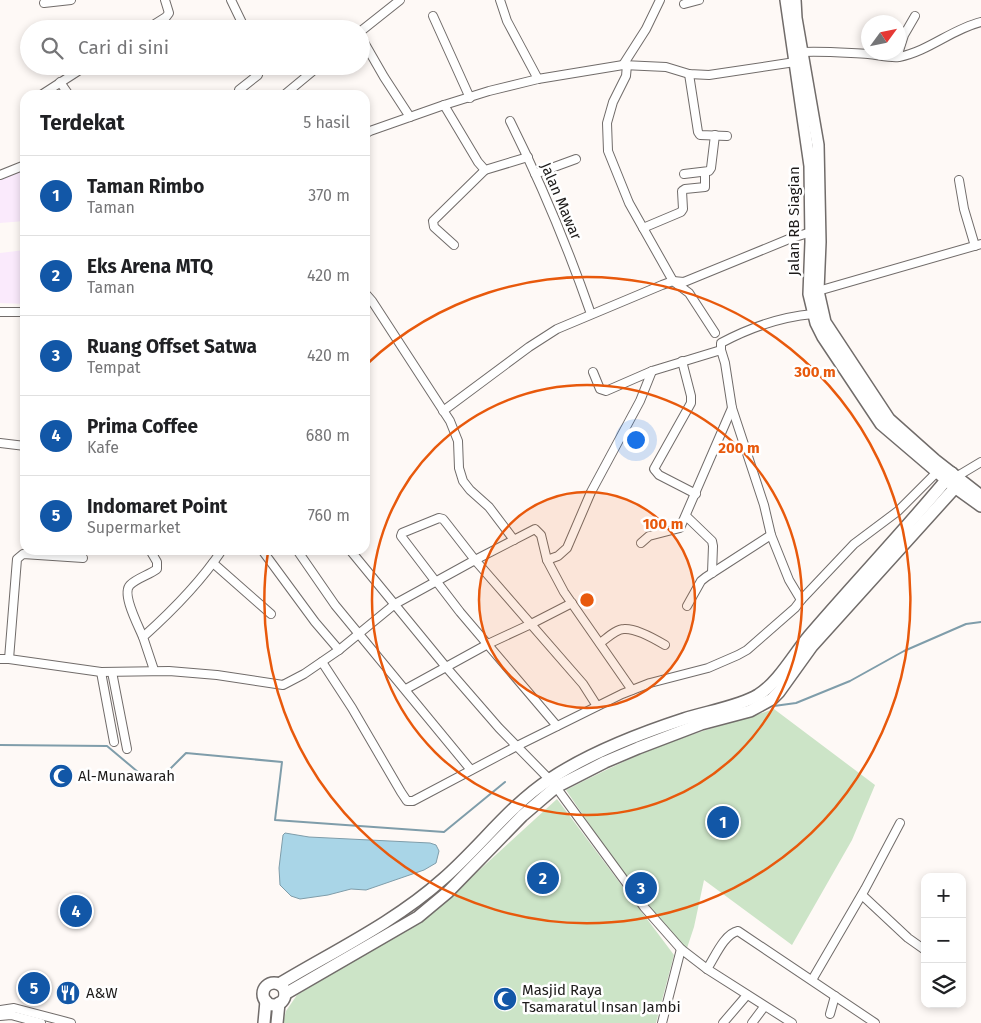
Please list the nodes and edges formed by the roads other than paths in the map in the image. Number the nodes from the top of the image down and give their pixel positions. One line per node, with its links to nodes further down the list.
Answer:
1 (71, 0): 10 (street)
2 (164, 0): 15 (street)
3 (231, 0): 16 (street)
4 (400, 0): 11 (street)
5 (500, 0): 30 (street)
6 (660, 0): 25 (street)
7 (699, 0): 12 (street)
8 (786, 0): 24 (highway, Jalan RB Siagian)
9 (795, 0): 20 (highway, Jalan RB Siagian)
10 (44, 3)
11 (389, 3): 17 (street)
12 (684, 4)
13 (433, 16): 36 (street)
14 (915, 16): 19 (street)
15 (161, 20)
16 (241, 20)
17 (370, 22)
18 (981, 22): 23 (street)
19 (906, 32)
20 (803, 52): 22 (street); 57 (highway, Jalan RB Siagian)
21 (370, 53): 38 (street)
22 (861, 55)
23 (906, 55)
24 (795, 62): 26 (street); 53 (highway, Jalan RB Siagian)
25 (625, 65): 26 (street); 30 (street); 52 (street)
26 (689, 74): 41 (street)
27 (71, 75): 31 (street)
28 (258, 75): 34 (street)
29 (308, 75): 35 (street)
30 (538, 79): 36 (street)
31 (60, 82): 32 (street); 33 (street)
32 (48, 90)
33 (66, 90)
34 (240, 90)
35 (290, 90)
36 (470, 98): 37 (street)
37 (444, 105): 38 (street); 46 (street)
38 (410, 117): 40 (street)
39 (510, 120): 43 (street)
40 (370, 131)
41 (715, 136): 42 (street); 47 (street)
42 (727, 136)
43 (528, 157): 46 (street, Jalan Mawar); 48 (street, Jalan Mawar)
44 (576, 159): 48 (street)
45 (20, 167): 50 (street)
46 (485, 170): 54 (street)
47 (705, 172): 49 (street); 52 (street)
48 (534, 174): 61 (street, Jalan Mawar)
49 (684, 174)
50 (0, 175)
51 (958, 180): 55 (street)
52 (643, 228): 56 (street)
53 (811, 232): 56 (street); 62 (highway, Jalan RB Siagian)
54 (454, 245)
55 (978, 245): 57 (street)
56 (673, 282): 61 (street); 63 (street)
57 (818, 291): 70 (highway, Jalan RB Siagian)
58 (370, 299): 69 (street)
59 (0, 312): 60 (street)
60 (20, 312)
61 (591, 314): 69 (street)
62 (813, 314): 64 (street); 70 (highway, Jalan RB Siagian)
63 (715, 332)
64 (721, 350): 65 (street); 68 (street)
65 (682, 362): 66 (street); 76 (street)
66 (652, 371): 67 (street); 92 (street)
67 (592, 372)
68 (732, 408): 76 (street); 80 (street)
69 (443, 411): 81 (street)
70 (885, 421): 74 (highway); 75 (highway)
71 (0, 443): 72 (street)
72 (20, 445)
73 (981, 462): 75 (street)
74 (937, 472): 75 (highway); 96 (street)
75 (954, 480): 77 (highway); 78 (highway); 119 (highway); 122 (highway)
76 (696, 494): 79 (street)
77 (981, 496)
78 (981, 506)
79 (686, 516): 82 (street); 94 (street)
80 (771, 535): 94 (street); 96 (street)
81 (514, 540): 91 (street); 92 (street)
82 (641, 543)
83 (22, 555): 109 (street)
84 (75, 555): 90 (street)
85 (153, 555): 103 (street)
86 (219, 555): 93 (street)
87 (266, 555): 107 (street)
88 (300, 555): 102 (street)
89 (354, 555): 97 (street)
90 (83, 558)
91 (475, 560): 95 (street); 95 (street); 101 (street)
92 (547, 560): 98 (street)
93 (213, 563): 100 (street); 103 (street)
94 (712, 573): 99 (street)
95 (437, 582): 97 (street); 105 (street)
96 (801, 600): 116 (street)
97 (395, 604): 102 (street); 111 (street)
98 (572, 604): 101 (street); 104 (street)
99 (687, 606)
100 (271, 614)
101 (531, 624): 105 (street); 117 (street)
102 (359, 635): 107 (street); 115 (street)
103 (143, 637): 112 (street)
104 (600, 643): 106 (street); 116 (street)
105 (488, 644): 111 (street); 118 (street)
106 (665, 646)
107 (339, 650): 110 (street)
108 (0, 659): 109 (street)
109 (9, 659): 113 (street)
110 (322, 662): 112 (street); 124 (street)
111 (446, 667): 115 (street); 121 (street)
112 (154, 670): 114 (street)
113 (101, 672): 114 (street); 120 (street)
114 (112, 672): 123 (street)
115 (406, 689): 124 (street)
116 (632, 690): 117 (street)
117 (597, 706): 118 (street)
118 (557, 726): 121 (street)
119 (635, 736): 122 (highway); 125 (highway)
120 (114, 742)
121 (517, 746): 124 (street); 125 (street)
122 (638, 748): 125 (highway)
123 (127, 749)
124 (471, 770)
125 (552, 783): 129 (street); 132 (highway)
126 (900, 823): 127 (street)
127 (862, 895): 128 (street); 131 (street)
128 (921, 947)
129 (681, 950): 130 (street); 144 (street)
130 (707, 969): 131 (street); 133 (street)
131 (812, 980): 134 (street)
132 (281, 994): 135 (highway); 135 (highway); 143 (highway)
133 (746, 995): 136 (street); 145 (street)
134 (835, 996): 138 (street); 148 (street)
135 (266, 1001): 142 (highway)
136 (764, 1007): 146 (street); 147 (street)
137 (0, 1010): 140 (street)
138 (830, 1014)
139 (0, 1016): 141 (street)
140 (68, 1022)
141 (41, 1023)
142 (264, 1023)
143 (277, 1023)
144 (662, 1023)
145 (723, 1023)
146 (752, 1023)
147 (792, 1023)
148 (874, 1023)

